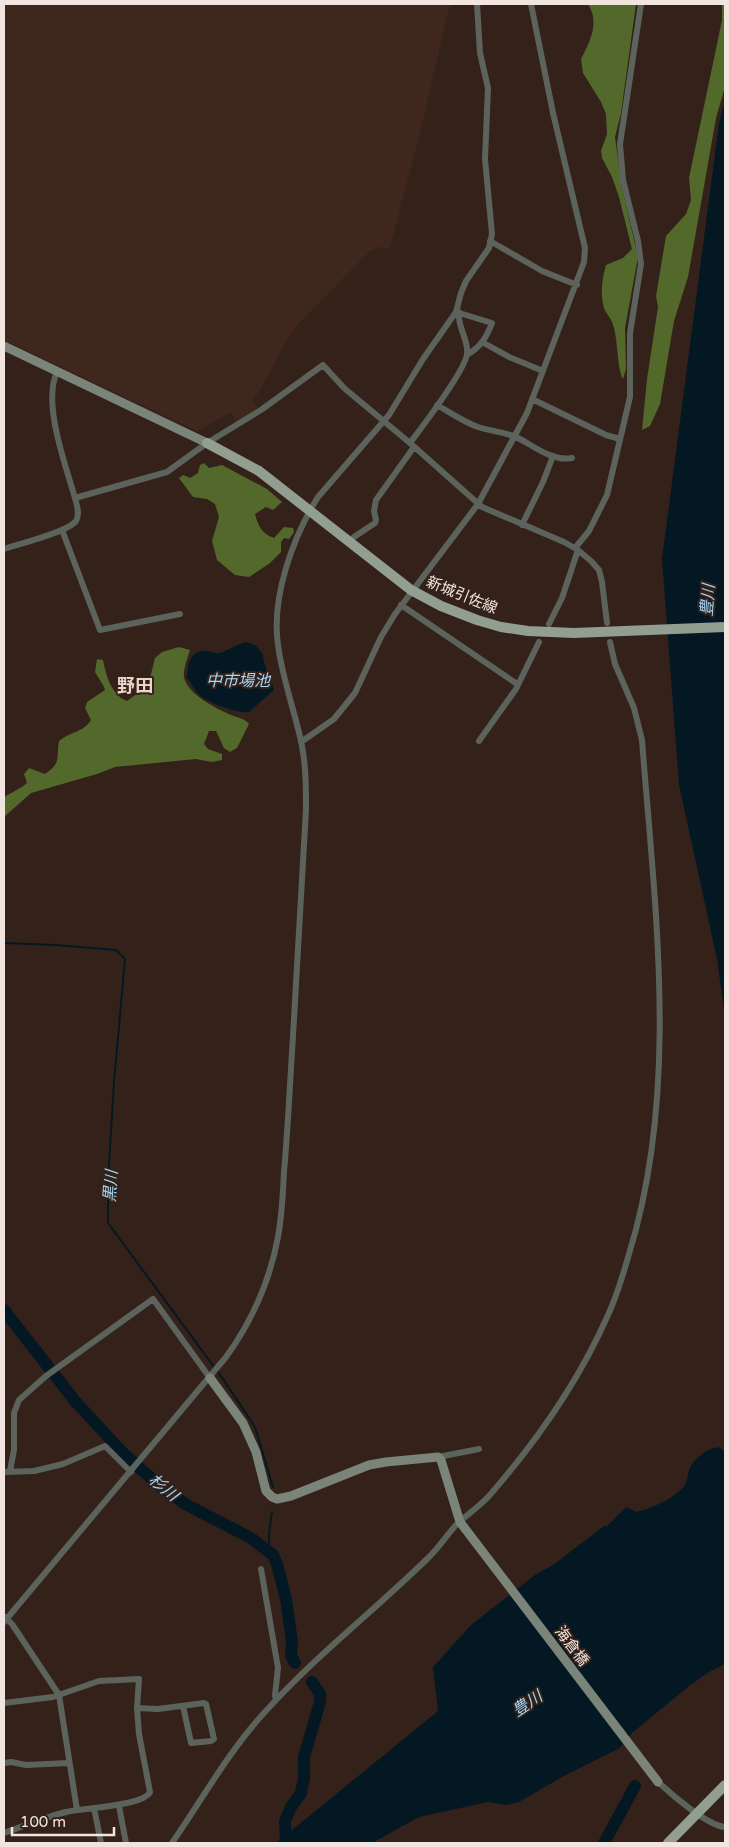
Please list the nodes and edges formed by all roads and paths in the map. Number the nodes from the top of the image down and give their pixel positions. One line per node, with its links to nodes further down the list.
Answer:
1 (477, 4): 4 (street)
2 (531, 4): 5 (street)
3 (641, 4): 16 (street)
4 (490, 241): 5 (street); 6 (street)
5 (577, 285): 10 (street)
6 (458, 312): 7 (street); 9 (street); 14 (street)
7 (482, 342): 9 (street); 10 (street)
8 (4, 346): 11 (street)
9 (468, 354): 13 (street)
10 (543, 371): 12 (street)
11 (57, 372): 17 (street); 21 (street)
12 (532, 399): 15 (street); 16 (street)
13 (437, 405): 15 (street); 18 (street)
14 (384, 422): 17 (street); 18 (street); 23 (street)
15 (515, 437): 19 (street); 22 (street)
16 (620, 439): 28 (street)
17 (207, 442): 21 (street); 23 (main road, 新城引佐線)
18 (412, 445): 22 (street); 26 (street)
19 (553, 456): 20 (street); 24 (street)
20 (572, 458)
21 (75, 498): 25 (street)
22 (478, 504): 24 (street); 29 (street)
23 (310, 509): 26 (main road, 新城引佐線); 38 (street)
24 (522, 525): 28 (street)
25 (62, 530): 27 (street); 31 (street)
26 (349, 542): 29 (main road, 新城引佐線)
27 (4, 549)
28 (576, 549): 32 (street); 33 (street)
29 (411, 590): 30 (street); 34 (main road, 新城引佐線)
30 (401, 605): 37 (street); 38 (street)
31 (180, 614)
32 (607, 623)
33 (549, 624)
34 (725, 627)
35 (539, 642): 37 (street)
36 (610, 642): 45 (street)
37 (517, 684): 39 (street)
38 (301, 742): 40 (street)
39 (479, 742)
40 (212, 1376): 42 (street); 43 (street); 44 (street)
41 (479, 1449): 42 (street)
42 (438, 1456): 45 (street, 海倉橋)
43 (7, 1471): 44 (street)
44 (132, 1471): 47 (street)
45 (462, 1524): 49 (street); 55 (street, 海倉橋)
46 (261, 1569): 49 (street)
47 (5, 1618): 48 (street)
48 (59, 1695): 50 (street); 52 (street); 54 (street)
49 (276, 1700): 65 (street)
50 (4, 1703)
51 (183, 1706): 51 (street); 52 (street)
52 (137, 1708): 57 (street)
53 (4, 1763): 54 (street)
54 (69, 1763): 59 (street)
55 (658, 1782): 60 (street)
56 (725, 1785): 60 (main road)
57 (119, 1806): 58 (street); 64 (street)
58 (94, 1808): 59 (street); 63 (street)
59 (77, 1810): 62 (street)
60 (698, 1814): 61 (street); 66 (main road)
61 (725, 1827)
62 (4, 1833)
63 (101, 1843)
64 (126, 1843)
65 (172, 1843)
66 (668, 1843)

